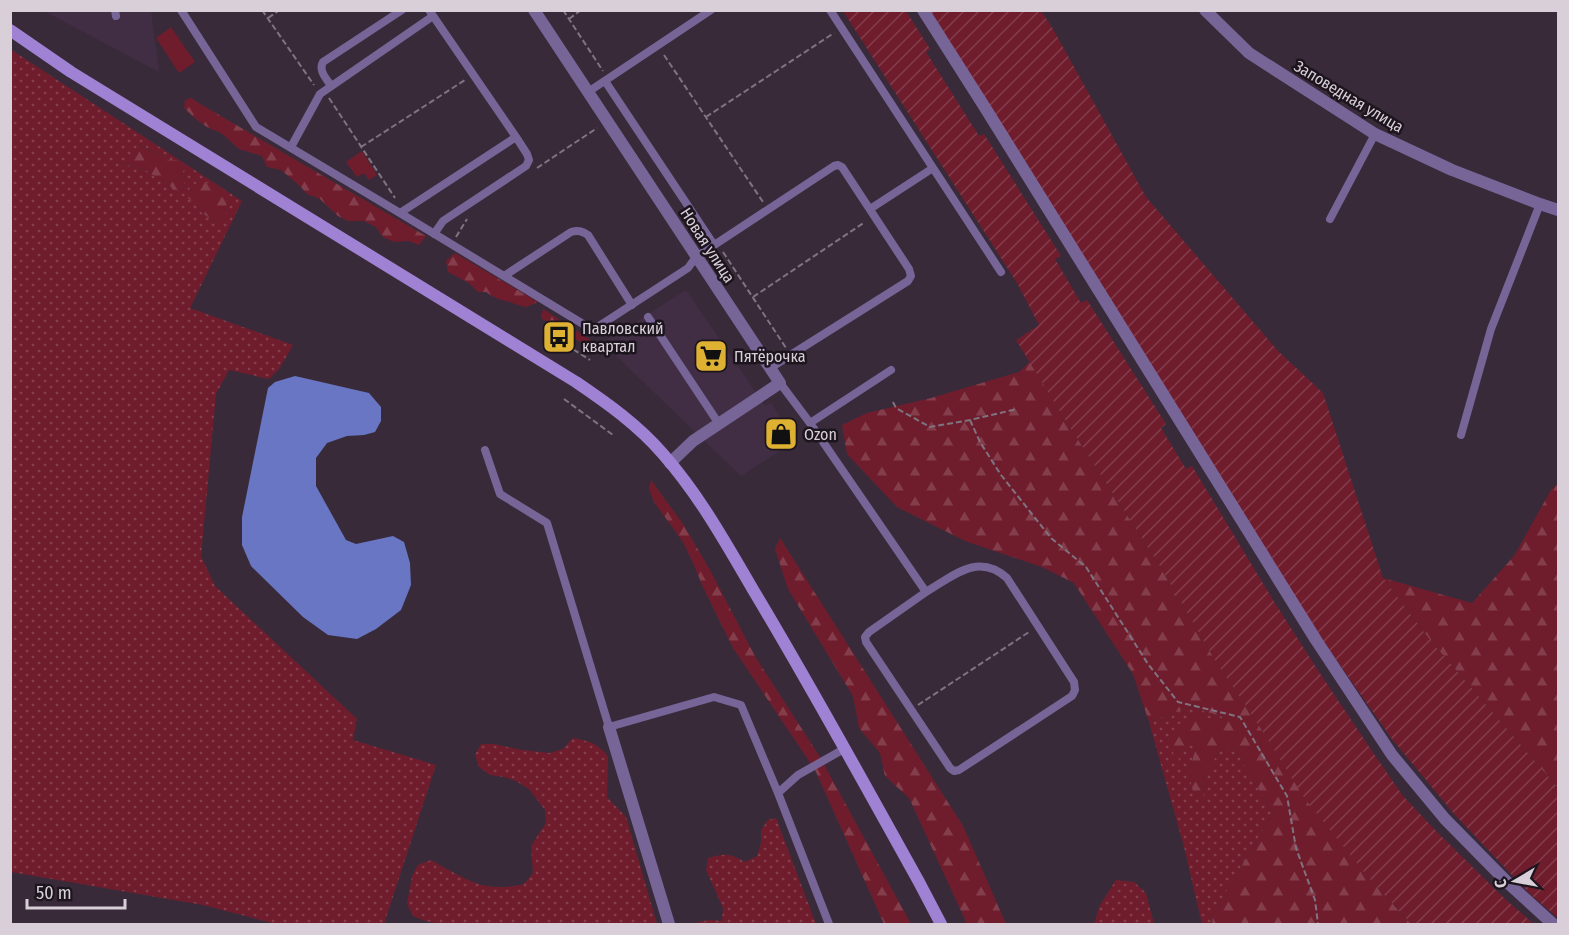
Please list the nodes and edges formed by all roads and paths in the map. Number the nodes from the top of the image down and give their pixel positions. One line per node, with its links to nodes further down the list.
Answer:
1 (181, 10): 26 (lane)
2 (262, 10): 13 (path)
3 (280, 10): 13 (path)
4 (402, 10): 20 (lane)
5 (534, 10): 21 (street, Новая улица)
6 (563, 10): 14 (path)
7 (581, 10): 14 (path)
8 (711, 10): 17 (lane)
9 (830, 10): 15 (lane)
10 (923, 10): 69 (street)
11 (1205, 10): 24 (street, Заповедная улица)
12 (431, 13): 18 (lane); 20 (lane)
13 (268, 18): 22 (path)
14 (568, 19): 19 (path)
15 (842, 28): 23 (path); 28 (lane)
16 (10, 30): 58 (main road)
17 (658, 46): 19 (lane); 23 (path)
18 (473, 75): 25 (lane); 27 (path)
19 (607, 80): 21 (lane); 36 (lane)
20 (331, 86): 22 (lane)
21 (588, 92): 37 (street, Новая улица)
22 (320, 94): 26 (lane); 27 (path)
23 (706, 117): 30 (path)
24 (1375, 134): 29 (street, Заповедная улица); 34 (lane)
25 (516, 137): 32 (lane); 35 (lane)
26 (291, 147): 32 (lane)
27 (362, 147): 32 (path)
28 (933, 168): 33 (lane); 38 (lane)
29 (1539, 204): 31 (street, Заповедная улица); 56 (lane)
30 (767, 210): 33 (lane); 36 (lane)
31 (1558, 210)
32 (402, 212): 35 (lane)
33 (872, 213): 40 (path); 44 (lane)
34 (1330, 219)
35 (434, 234): 39 (lane)
36 (715, 244): 37 (lane); 40 (path)
37 (696, 256): 41 (lane); 46 (street, Новая улица)
38 (1001, 272)
39 (504, 276): 41 (lane); 41 (lane)
40 (753, 297): 44 (path)
41 (632, 305)
42 (648, 317): 54 (lane)
43 (543, 330): 45 (path)
44 (791, 355): 46 (lane)
45 (590, 360)
46 (770, 368): 48 (street, Новая улица)
47 (891, 370): 53 (lane)
48 (780, 383): 53 (lane); 54 (street)
49 (564, 399): 55 (path)
50 (893, 402): 52 (path)
51 (1017, 409): 52 (path)
52 (970, 420): 68 (path)
53 (810, 423): 59 (lane)
54 (719, 424): 58 (street)
55 (613, 435)
56 (1461, 435)
57 (485, 450): 62 (lane)
58 (670, 463): 63 (main road)
59 (926, 592): 60 (lane); 61 (lane)
60 (1038, 626): 61 (path); 61 (lane)
61 (911, 710)
62 (609, 727): 64 (lane); 65 (street)
63 (844, 749): 64 (lane); 67 (main road)
64 (778, 793): 66 (lane)
65 (669, 924)
66 (829, 924)
67 (941, 924)
68 (1318, 924)
69 (1553, 924)

